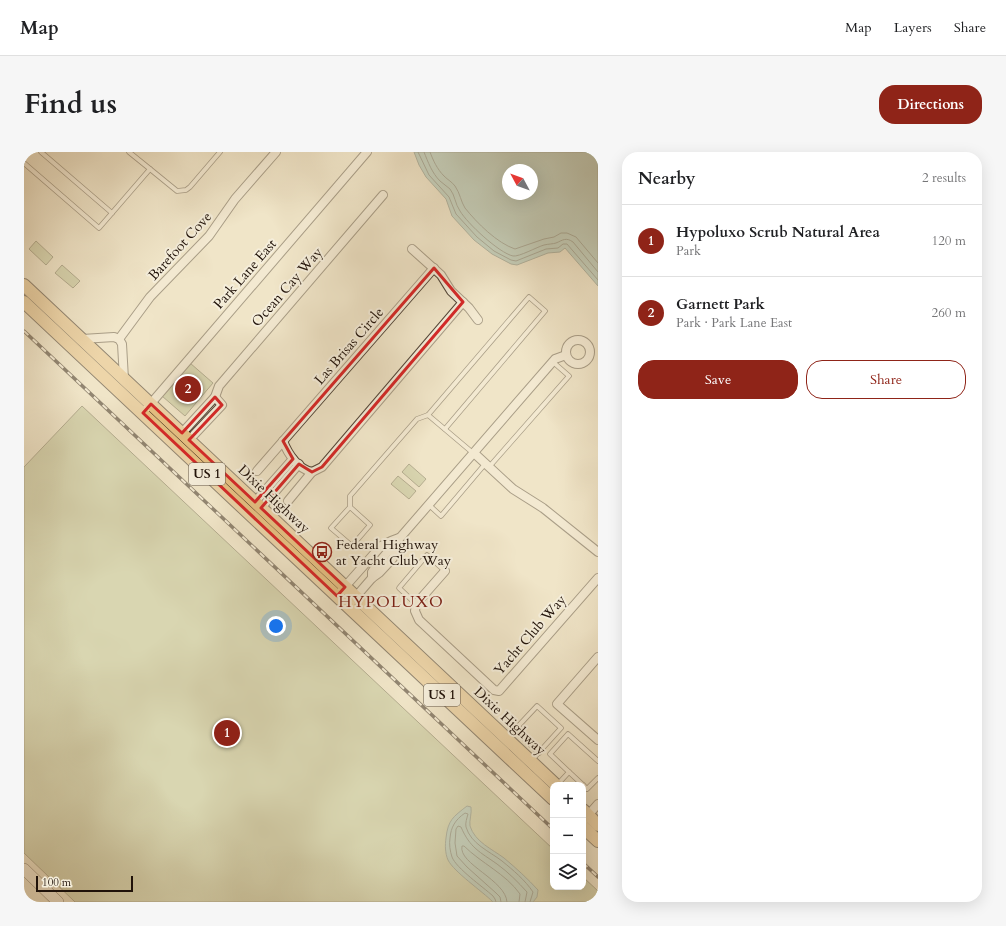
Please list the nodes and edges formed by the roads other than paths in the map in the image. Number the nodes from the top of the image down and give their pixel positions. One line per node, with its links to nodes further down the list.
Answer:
1 (41, 152): 9 (lane)
2 (129, 152): 7 (lane)
3 (220, 152): 7 (lane)
4 (276, 152): 17 (street, Barefoot Cove)
5 (368, 152): 23 (street, Park Lane East)
6 (24, 163): 9 (lane)
7 (150, 169): 9 (lane)
8 (383, 195): 21 (street, Ocean Cay Way)
9 (112, 213)
10 (412, 249): 11 (street)
11 (434, 268): 14 (street); 30 (street, Las Brisas Circle)
12 (24, 285): 16 (main road, Dixie Highway / US 1)
13 (24, 302): 23 (main road, Dixie Highway / US 1)
14 (463, 302): 15 (street); 35 (street)
15 (478, 320)
16 (82, 339): 17 (street); 20 (main road, Dixie Highway / US 1)
17 (119, 339): 20 (street)
18 (566, 355): 19 (street)
19 (553, 362): 31 (street); 33 (lane)
20 (124, 379): 23 (main road, Dixie Highway / US 1)
21 (215, 397): 22 (street, Ocean Cay Way); 24 (street)
22 (207, 406): 24 (lane); 25 (street, Ocean Cay Way)
23 (147, 408): 29 (main road, Dixie Highway / US 1); 47 (main road, Dixie Highway / US 1)
24 (214, 413): 27 (street)
25 (200, 414): 27 (lane); 29 (street, Ocean Cay Way)
26 (428, 415): 28 (lane); 28 (lane); 39 (lane)
27 (207, 420): 29 (street)
28 (445, 429): 31 (lane)
29 (186, 436): 37 (main road, Dixie Highway / US 1)
30 (283, 441): 32 (street); 34 (street, Las Brisas Circle)
31 (474, 453): 33 (street); 38 (street)
32 (296, 462): 35 (street); 37 (street)
33 (487, 466): 38 (lane); 41 (street)
34 (257, 471)
35 (312, 472): 36 (street)
36 (288, 501)
37 (258, 505): 46 (main road, Dixie Highway / US 1)
38 (429, 505): 40 (street)
39 (350, 507): 39 (lane)
40 (400, 538): 42 (street); 43 (street)
41 (597, 549)
42 (372, 555): 43 (street); 46 (street)
43 (381, 564): 48 (street)
44 (445, 571): 49 (street); 49 (lane)
45 (598, 578): 49 (street, Yacht Club Way)
46 (345, 587): 47 (street); 48 (main road, Dixie Highway / US 1)
47 (337, 596): 48 (main road, Dixie Highway / US 1)
48 (352, 602): 51 (main road, Dixie Highway / US 1); 61 (main road, Dixie Highway / US 1)
49 (416, 604)
50 (598, 657): 52 (street)
51 (511, 734): 53 (main road, Dixie Highway / US 1); 53 (lane)
52 (598, 740)
53 (535, 757): 57 (main road, Dixie Highway / US 1)
54 (598, 761): 55 (lane)
55 (569, 772): 58 (lane); 59 (lane)
56 (598, 778): 60 (lane)
57 (554, 782)
58 (559, 782)
59 (580, 782)
60 (586, 788)
61 (550, 797)
62 (598, 804): 63 (street)
63 (586, 815)
64 (586, 817): 65 (main road)
65 (598, 825)
66 (586, 830): 67 (main road)
67 (598, 842)
68 (24, 869): 69 (street)
69 (58, 902)

